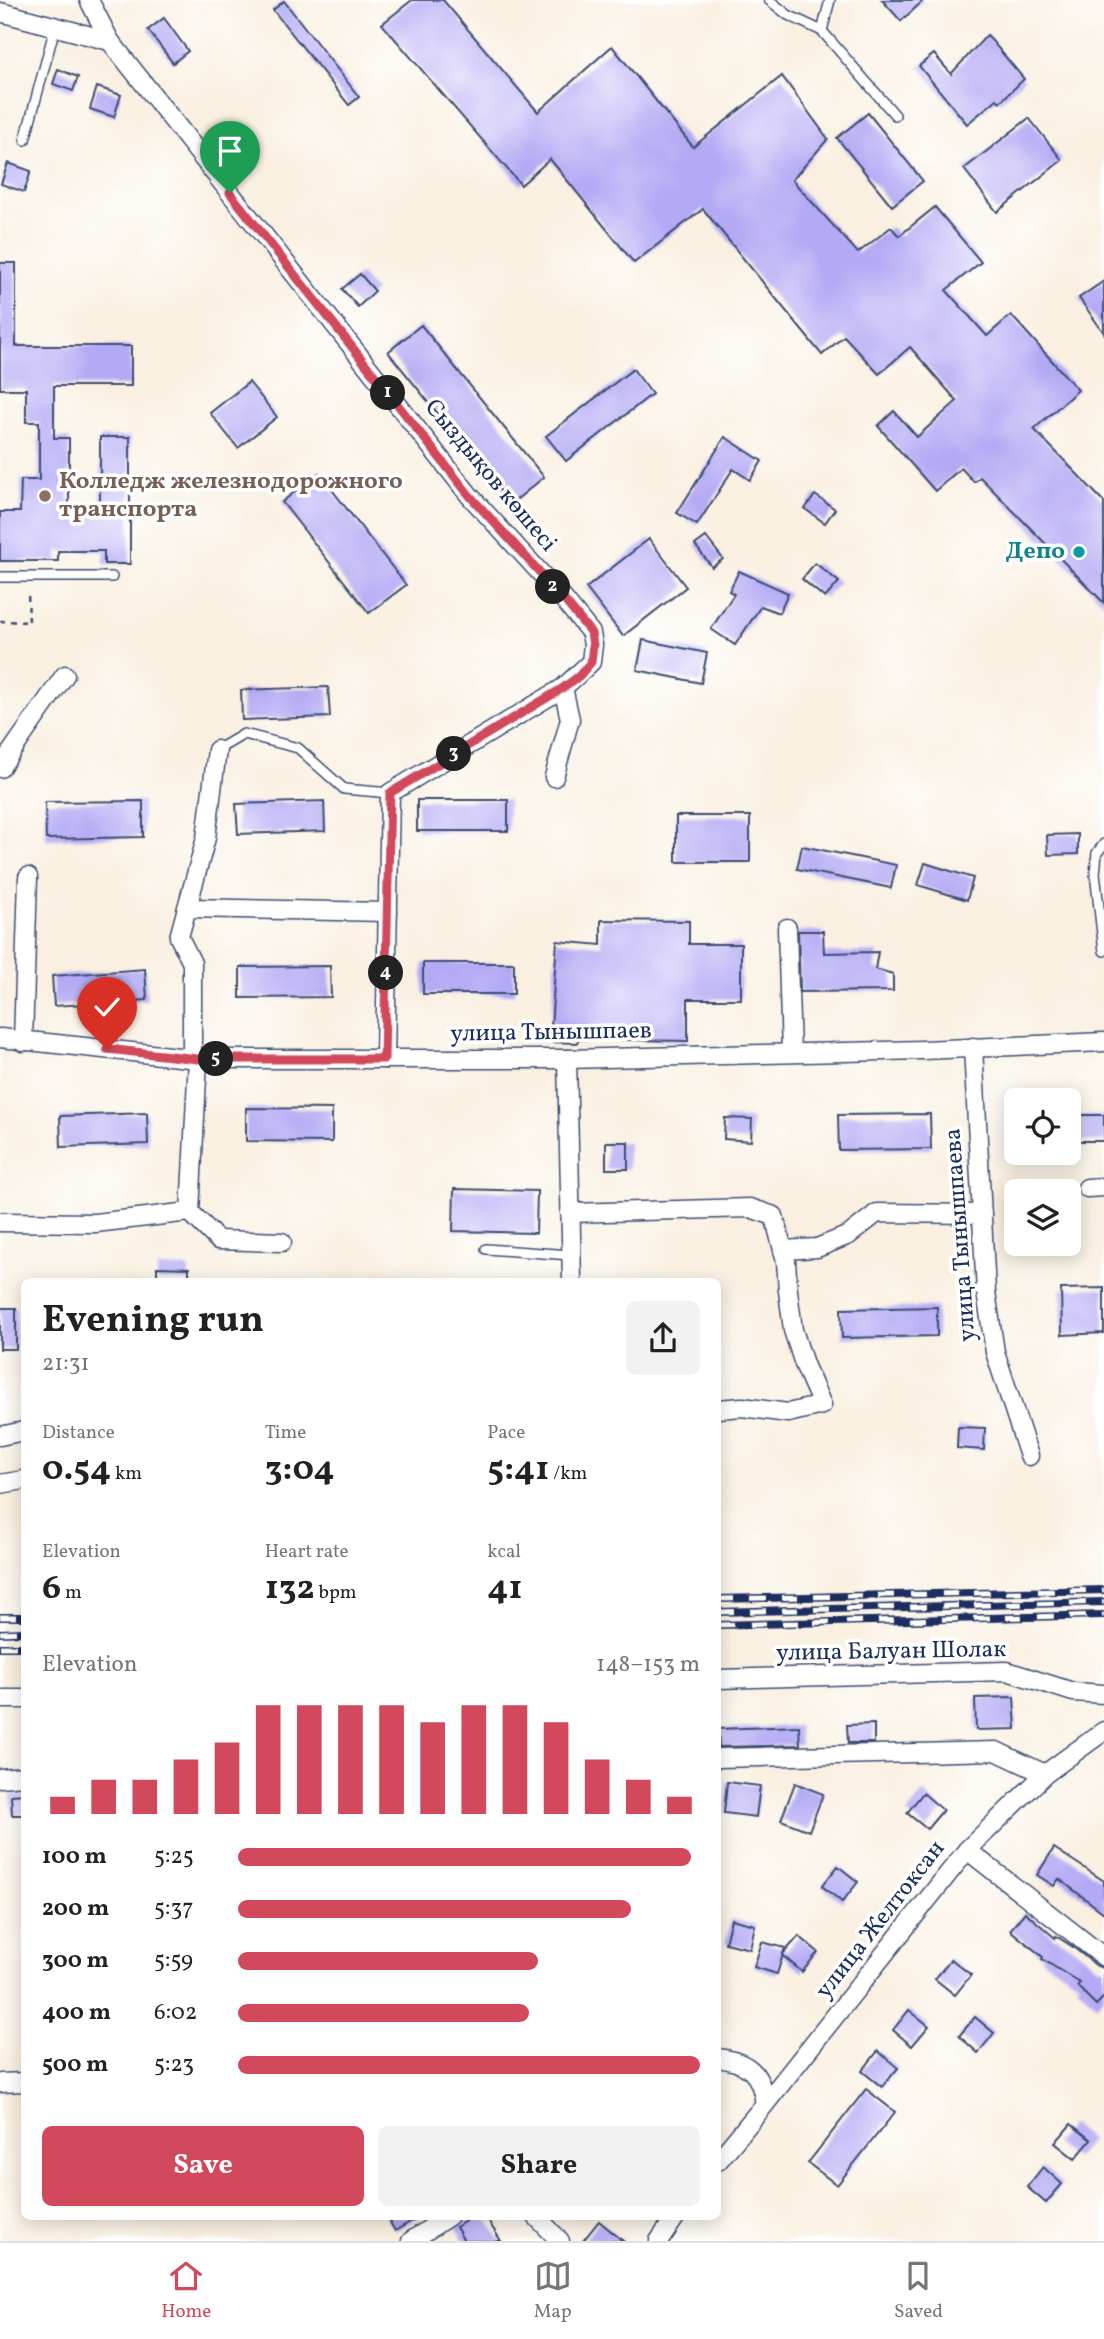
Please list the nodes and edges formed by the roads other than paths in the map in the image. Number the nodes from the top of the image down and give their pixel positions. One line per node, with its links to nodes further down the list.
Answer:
1 (89, 0): 7 (street, Сыздықов көшесі)
2 (769, 0): 6 (lane)
3 (830, 0): 6 (lane)
4 (0, 12): 5 (street)
5 (55, 27): 7 (street); 9 (lane)
6 (822, 31): 8 (lane)
7 (110, 41): 13 (street, Сыздықов көшесі)
8 (895, 116)
9 (25, 140)
10 (0, 577): 11 (lane)
11 (112, 577)
12 (65, 675): 15 (street)
13 (563, 688): 16 (street); 17 (street, Сыздықов көшесі)
14 (217, 750): 17 (lane); 20 (street)
15 (0, 768)
16 (554, 777)
17 (390, 793): 21 (street)
18 (1104, 844): 23 (lane)
19 (28, 877): 25 (street)
20 (187, 908): 21 (street); 29 (street)
21 (388, 912): 30 (street)
22 (787, 928): 28 (street)
23 (1104, 951)
24 (0, 1038): 25 (street, улица Тынышпаев)
25 (23, 1042): 29 (street, улица Тынышпаев)
26 (1104, 1042): 27 (street, улица Тынышпаев)
27 (973, 1047): 28 (street, улица Тынышпаев); 34 (street, улица Тынышпаева)
28 (791, 1052): 31 (street, улица Тынышпаев)
29 (195, 1058): 30 (street, улица Тынышпаев); 32 (street)
30 (384, 1059): 31 (street, улица Тынышпаев)
31 (567, 1059): 33 (street)
32 (190, 1212): 35 (street); 36 (street)
33 (570, 1213): 38 (street); 39 (street)
34 (982, 1214): 38 (street); 44 (street, улица Тынышпаева)
35 (0, 1222)
36 (282, 1242)
37 (486, 1249): 39 (lane)
38 (783, 1250): 41 (street)
39 (571, 1255): 40 (street)
40 (572, 1278)
41 (721, 1409)
42 (21, 1432): 43 (street)
43 (0, 1436)
44 (1029, 1456)
45 (21, 1480): 46 (street)
46 (0, 1484)
47 (721, 1679): 48 (street, улица Балуан Шолак)
48 (1104, 1694)
49 (0, 1699): 50 (street)
50 (21, 1699)
51 (1104, 1731): 53 (street, улица Желтоксан)
52 (721, 1758): 53 (street)
53 (1045, 1774): 56 (street, улица Желтоксан)
54 (21, 1776): 55 (street)
55 (0, 1778)
56 (967, 1850): 57 (street); 61 (street, улица Желтоксан)
57 (1104, 1957)
58 (721, 2058): 61 (street)
59 (21, 2082): 60 (street)
60 (0, 2083)
61 (765, 2104): 62 (street, улица Желтоксан)
62 (721, 2157)
63 (443, 2220): 66 (street)
64 (540, 2220): 67 (street)
65 (673, 2220): 68 (street)
66 (411, 2241)
67 (560, 2241)
68 (659, 2241)

